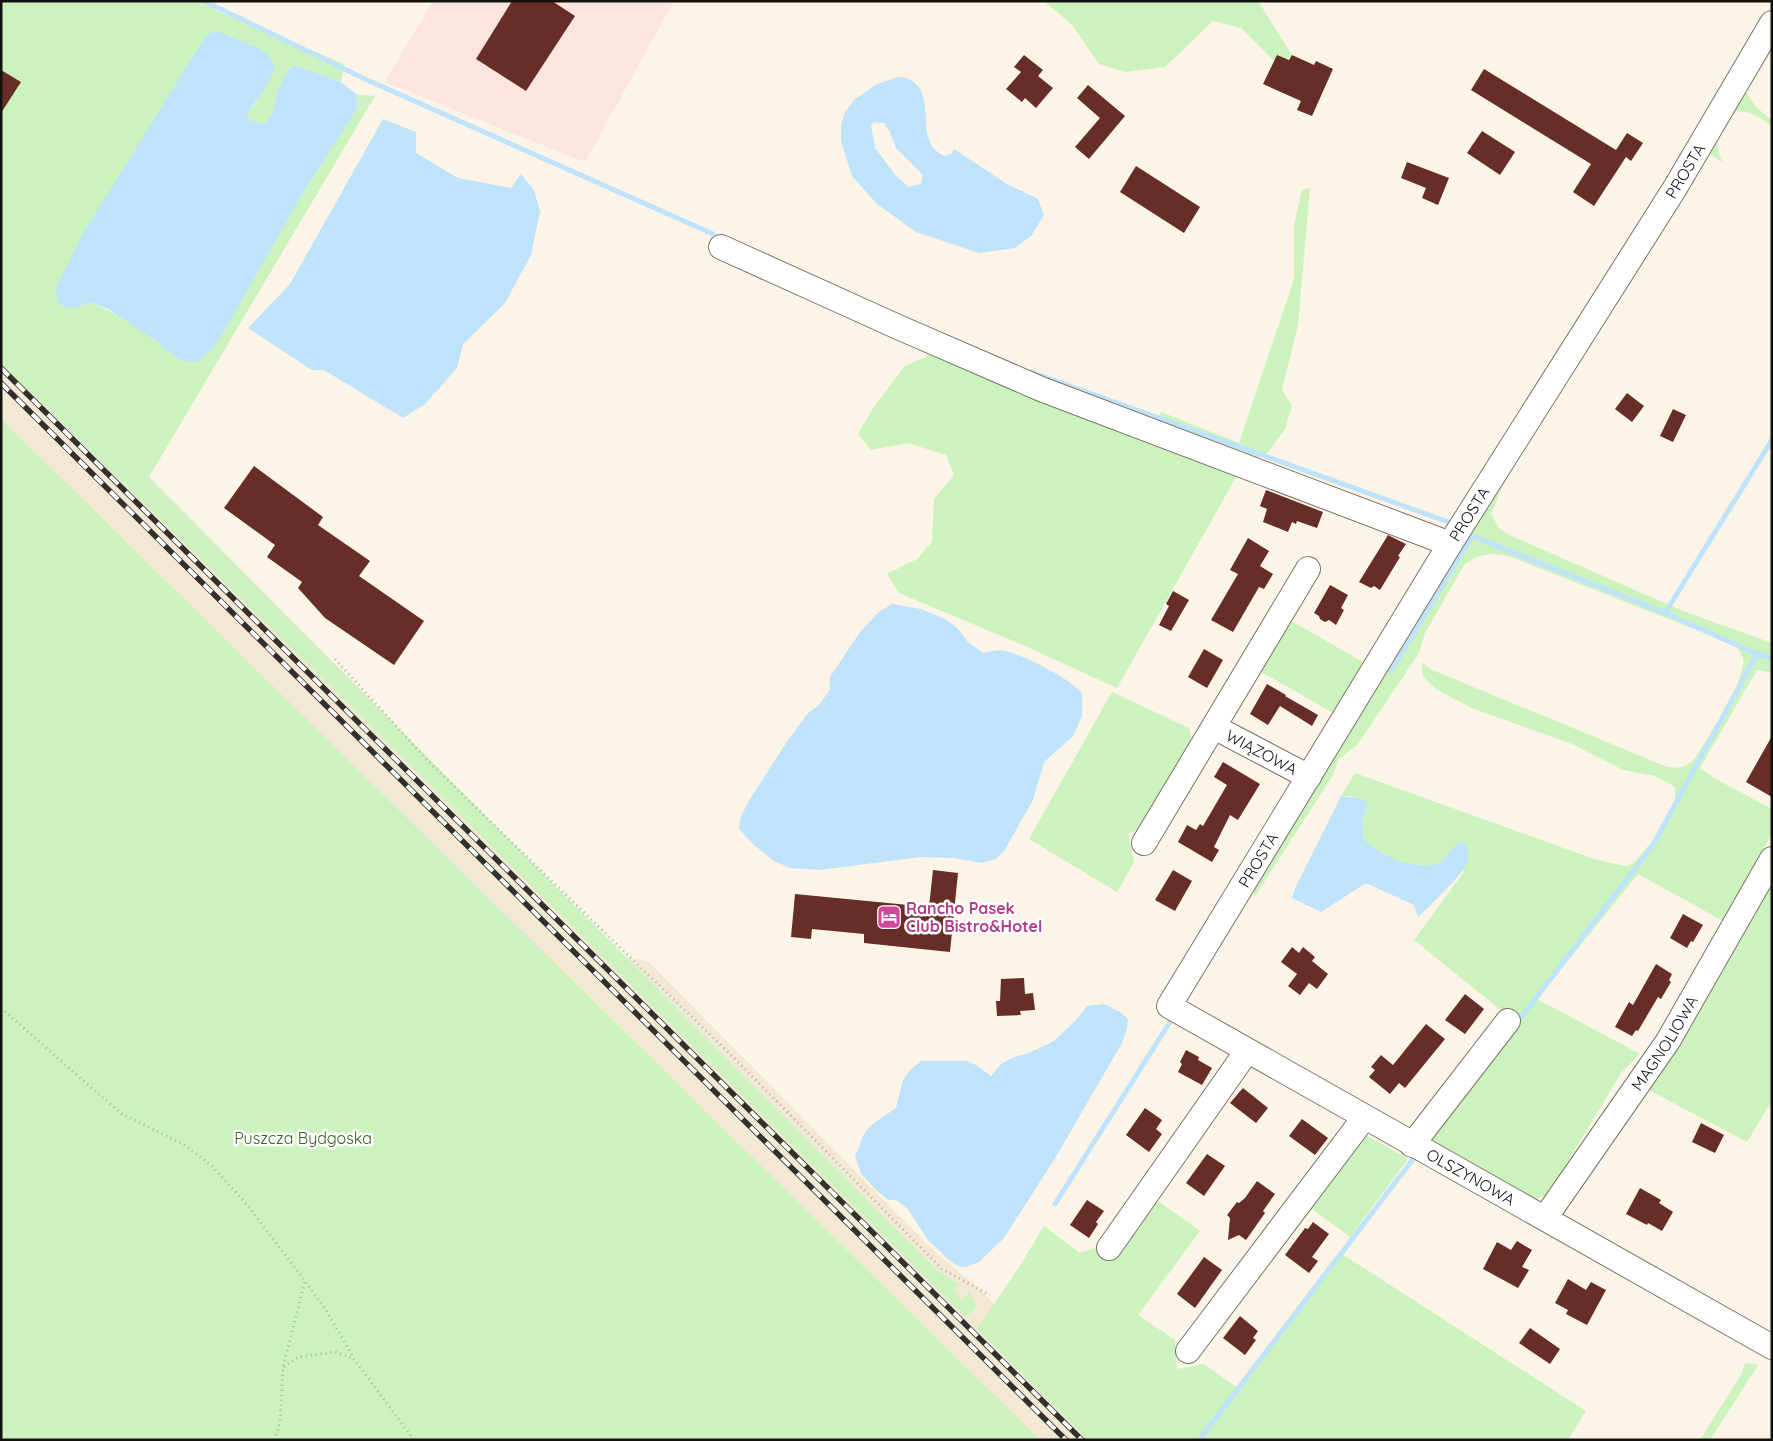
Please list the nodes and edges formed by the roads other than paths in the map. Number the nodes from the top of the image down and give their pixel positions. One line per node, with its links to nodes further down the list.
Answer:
1 (1772, 23): 3 (street, PROSTA)
2 (721, 248): 3 (street)
3 (1450, 544): 6 (street, PROSTA)
4 (1308, 569): 5 (street)
5 (1214, 727): 6 (street, WIĄZOWA); 7 (street)
6 (1309, 777): 9 (street, PROSTA)
7 (1144, 843)
8 (1772, 859): 14 (street, MAGNOLIOWA)
9 (1169, 1006): 11 (street, OLSZYNOWA)
10 (1508, 1021): 13 (street)
11 (1247, 1051): 12 (street, OLSZYNOWA); 15 (street)
12 (1364, 1118): 13 (street, OLSZYNOWA); 17 (street)
13 (1417, 1148): 14 (street, OLSZYNOWA)
14 (1545, 1218): 16 (street, OLSZYNOWA)
15 (1109, 1248)
16 (1772, 1347)
17 (1188, 1352)

